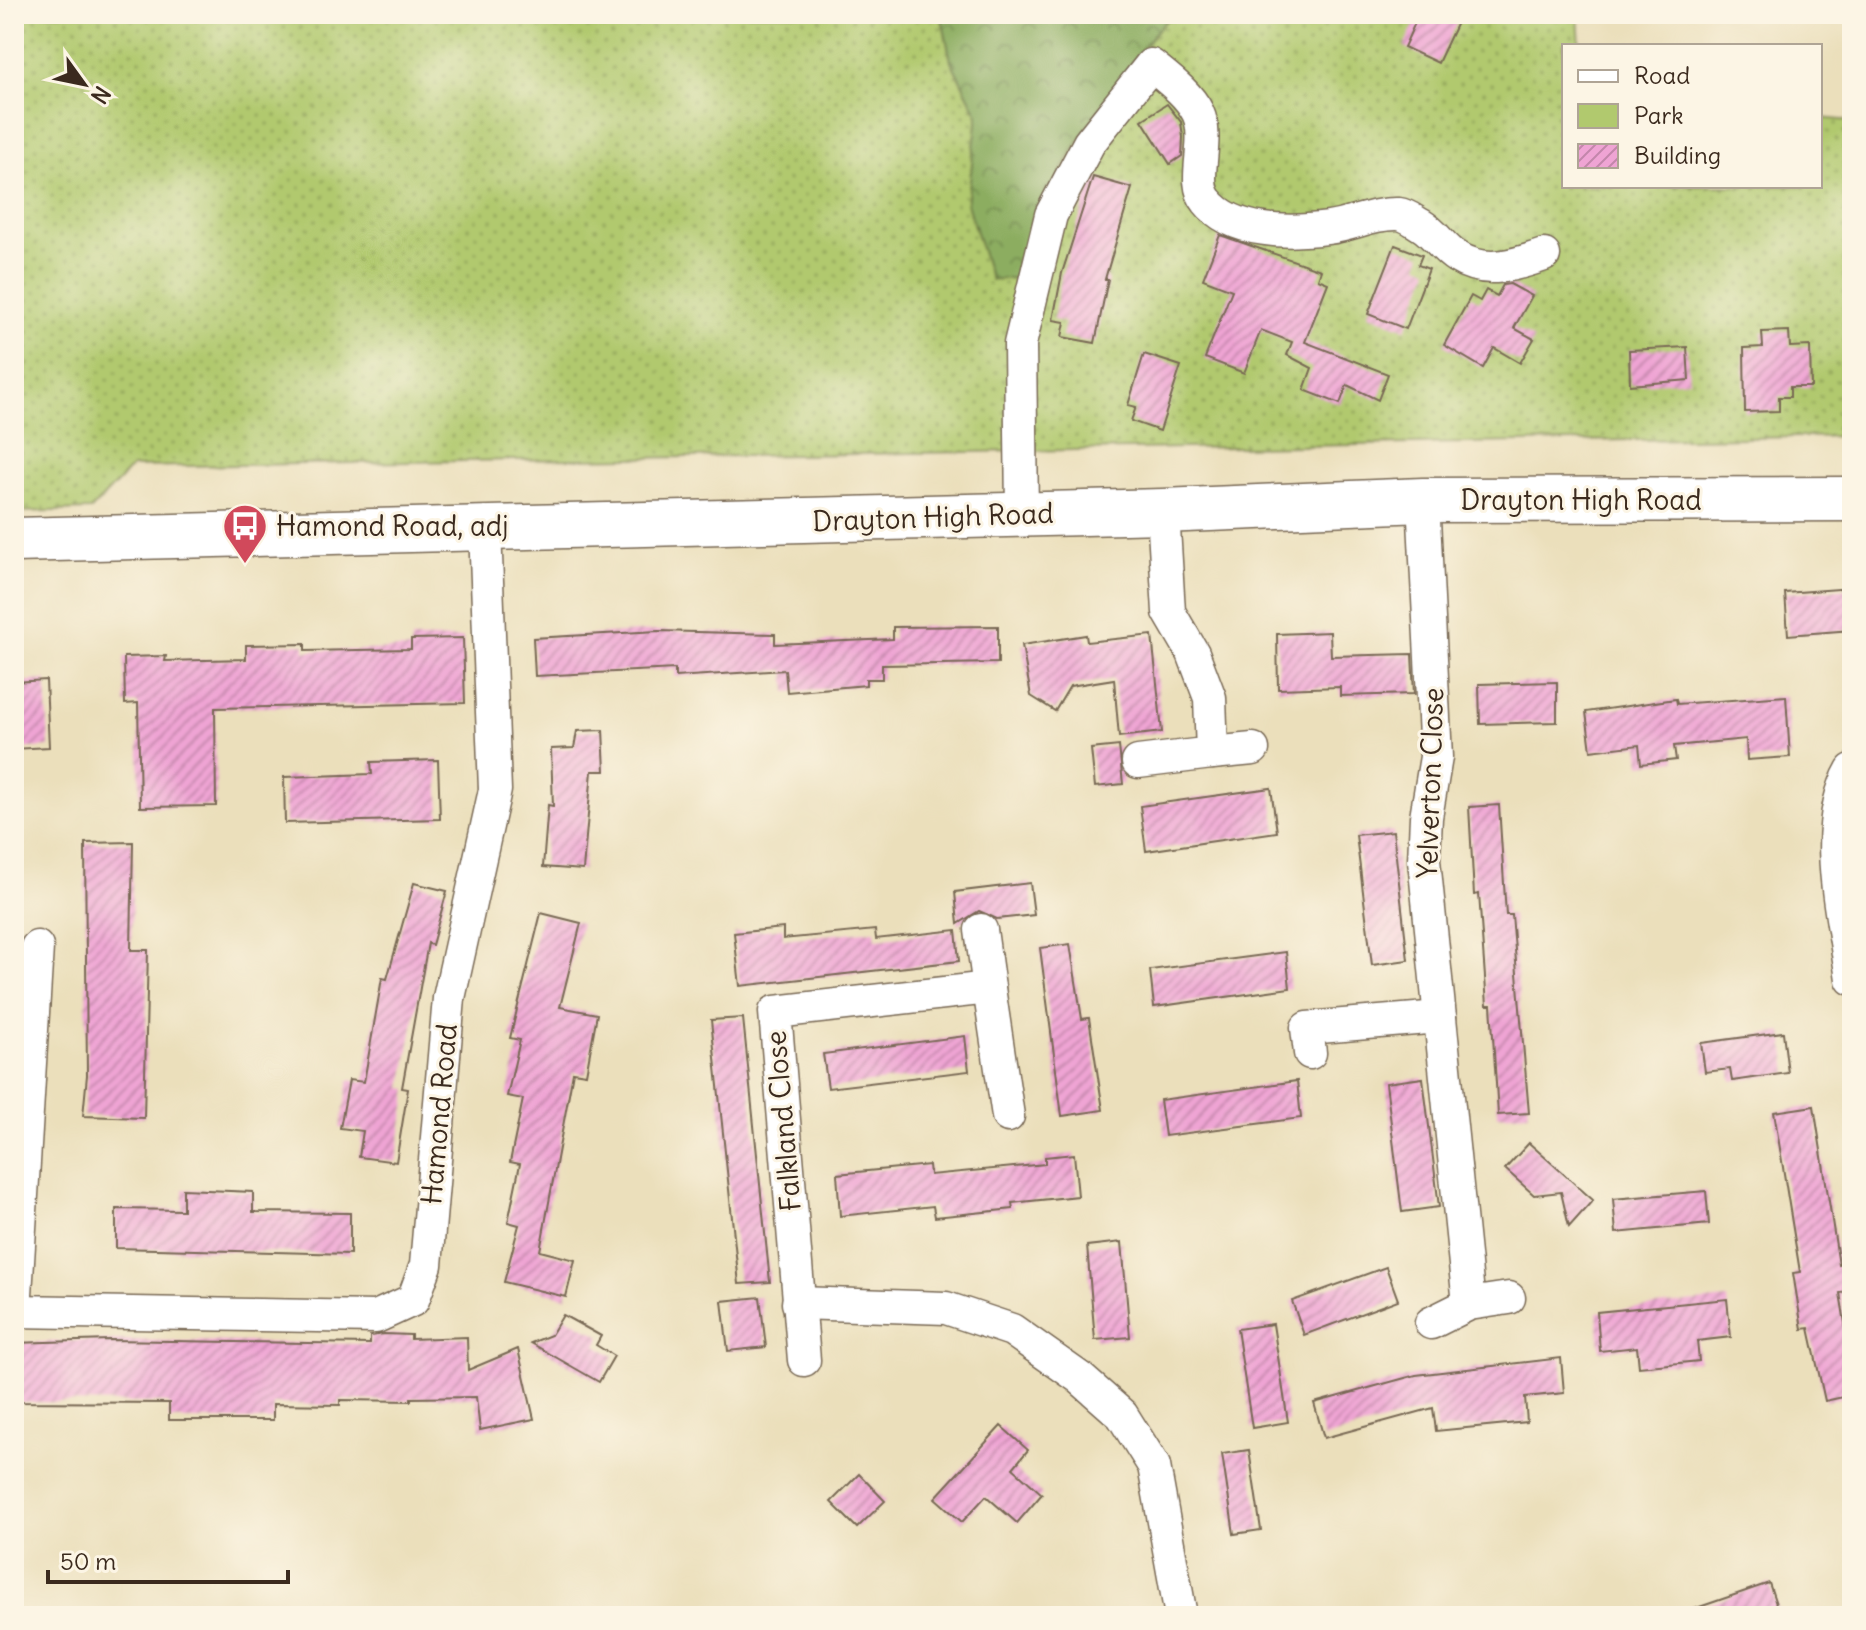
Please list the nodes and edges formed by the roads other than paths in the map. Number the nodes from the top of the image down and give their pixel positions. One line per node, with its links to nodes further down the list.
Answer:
1 (1544, 255): 5 (street)
2 (1852, 499): 3 (main road, Drayton High Road)
3 (1423, 500): 4 (main road, Drayton High Road); 16 (street, Yelverton Close)
4 (1163, 511): 5 (main road, Drayton High Road); 9 (street)
5 (1022, 515): 6 (main road, Drayton High Road)
6 (485, 529): 7 (main road, Drayton High Road); 22 (street, Hamond Road)
7 (14, 540)
8 (1253, 749): 9 (street)
9 (1212, 753): 10 (street)
10 (1138, 762)
11 (1852, 770): 14 (street)
12 (981, 930): 15 (street)
13 (37, 947): 22 (street, Hamond Road)
14 (1852, 979)
15 (989, 988): 18 (street); 20 (street, Falkland Close)
16 (1440, 1017): 17 (street); 21 (street, Yelverton Close)
17 (1307, 1028)
18 (1008, 1116)
19 (1509, 1298): 21 (street)
20 (798, 1303): 24 (street, Falkland Close); 25 (street)
21 (1469, 1304): 23 (street)
22 (14, 1311)
23 (1431, 1323)
24 (804, 1360)
25 (1181, 1616)

